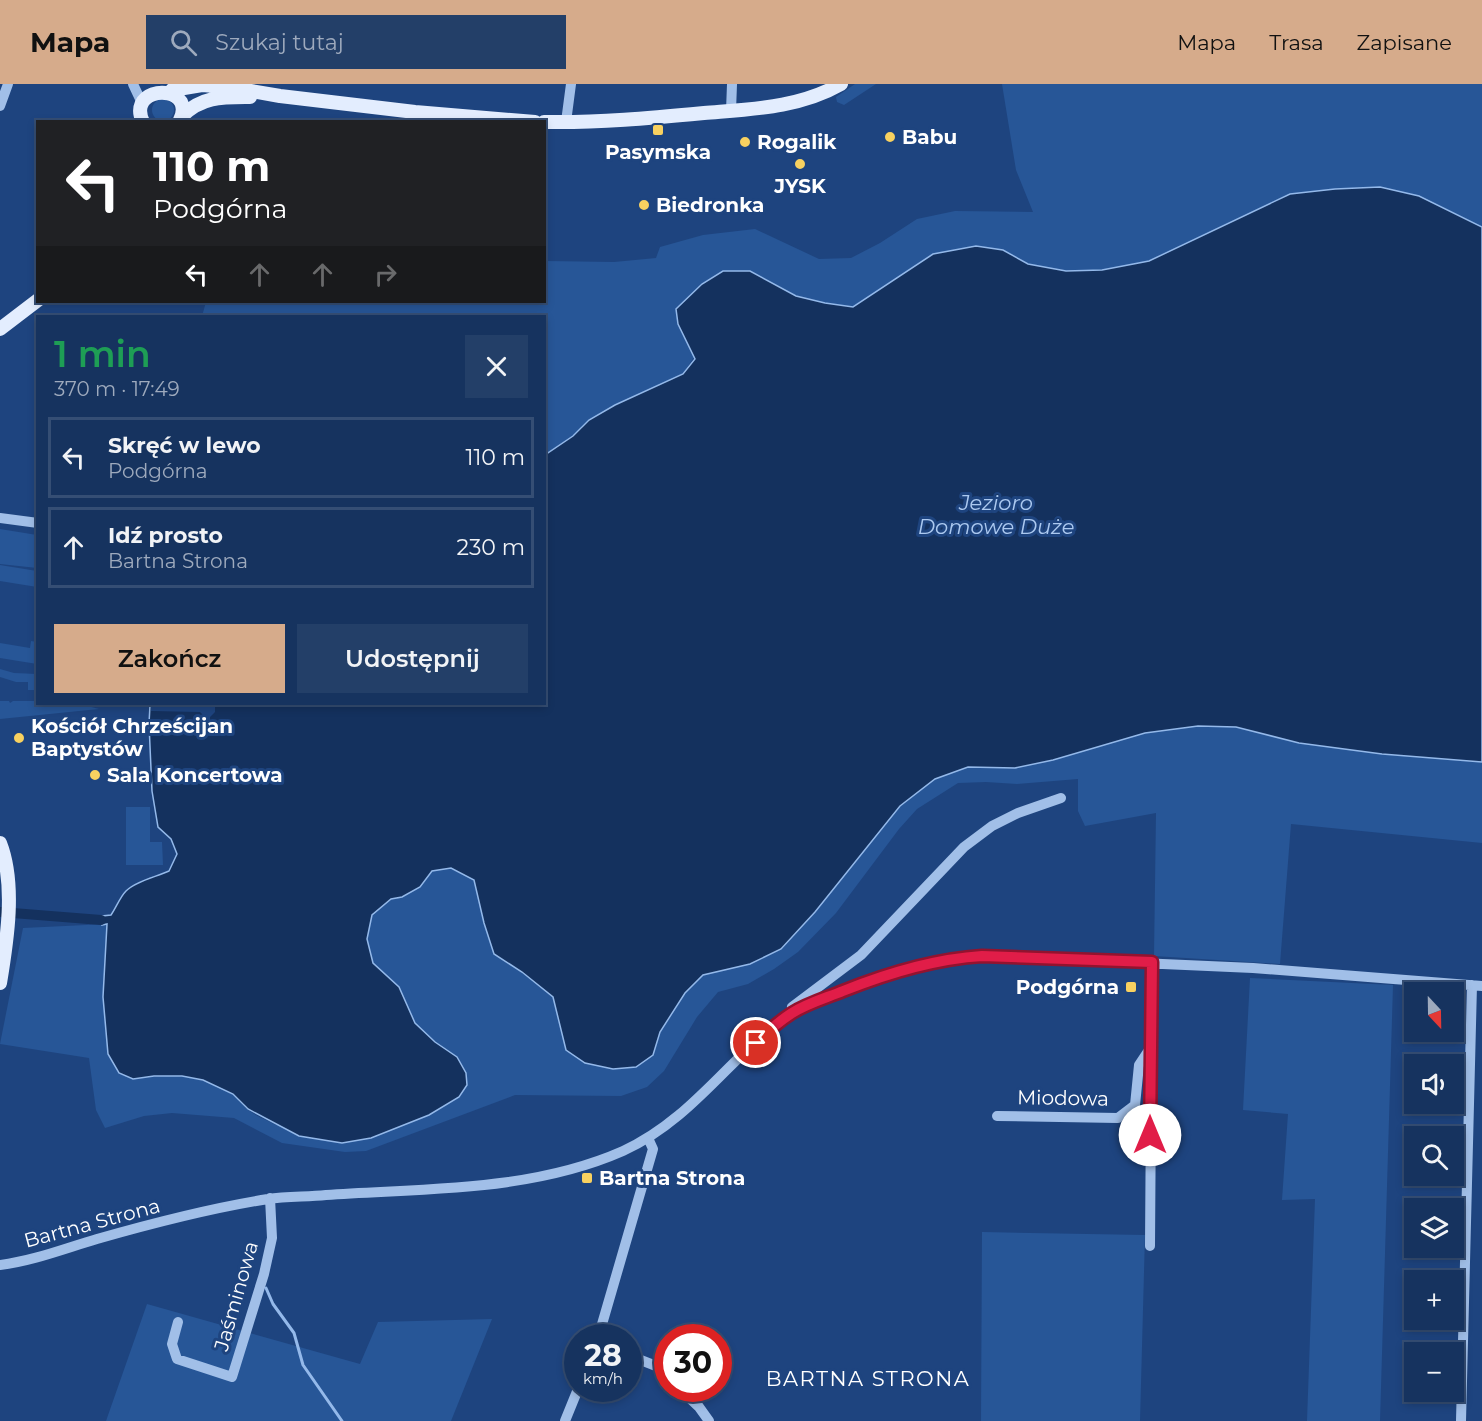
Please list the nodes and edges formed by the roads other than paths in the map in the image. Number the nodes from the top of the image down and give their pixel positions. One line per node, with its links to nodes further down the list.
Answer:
1 (8, 84): 9 (street)
2 (133, 84): 8 (street)
3 (571, 84): 15 (street)
4 (732, 84): 10 (street)
5 (841, 84): 10 (main road)
6 (161, 88): 7 (main road); 8 (main road); 11 (main road)
7 (280, 90): 11 (main road); 13 (main road)
8 (141, 101): 12 (main road)
9 (0, 106)
10 (731, 111): 15 (main road)
11 (181, 119)
12 (142, 120)
13 (509, 120)
14 (546, 122): 15 (main road)
15 (566, 122)
16 (36, 301): 17 (main road)
17 (2, 324)
18 (0, 518): 19 (street)
19 (36, 523)
20 (1061, 798): 25 (street, Bartna Strona)
21 (0, 843): 23 (main road)
22 (1152, 962): 24 (street); 25 (street); 26 (street)
23 (0, 983)
24 (1477, 986): 38 (street)
25 (794, 1012): 28 (street, Bartna Strona)
26 (1151, 1046): 27 (street, Miodowa); 30 (street)
27 (998, 1116)
28 (648, 1138): 29 (street, Bartna Strona); 33 (street)
29 (270, 1198): 31 (street, Bartna Strona); 32 (street, Jaśminowa)
30 (1150, 1246)
31 (0, 1264)
32 (178, 1322)
33 (602, 1324)
34 (573, 1402): 36 (street)
35 (694, 1402): 37 (street)
36 (565, 1421)
37 (709, 1421)
38 (1461, 1421)

